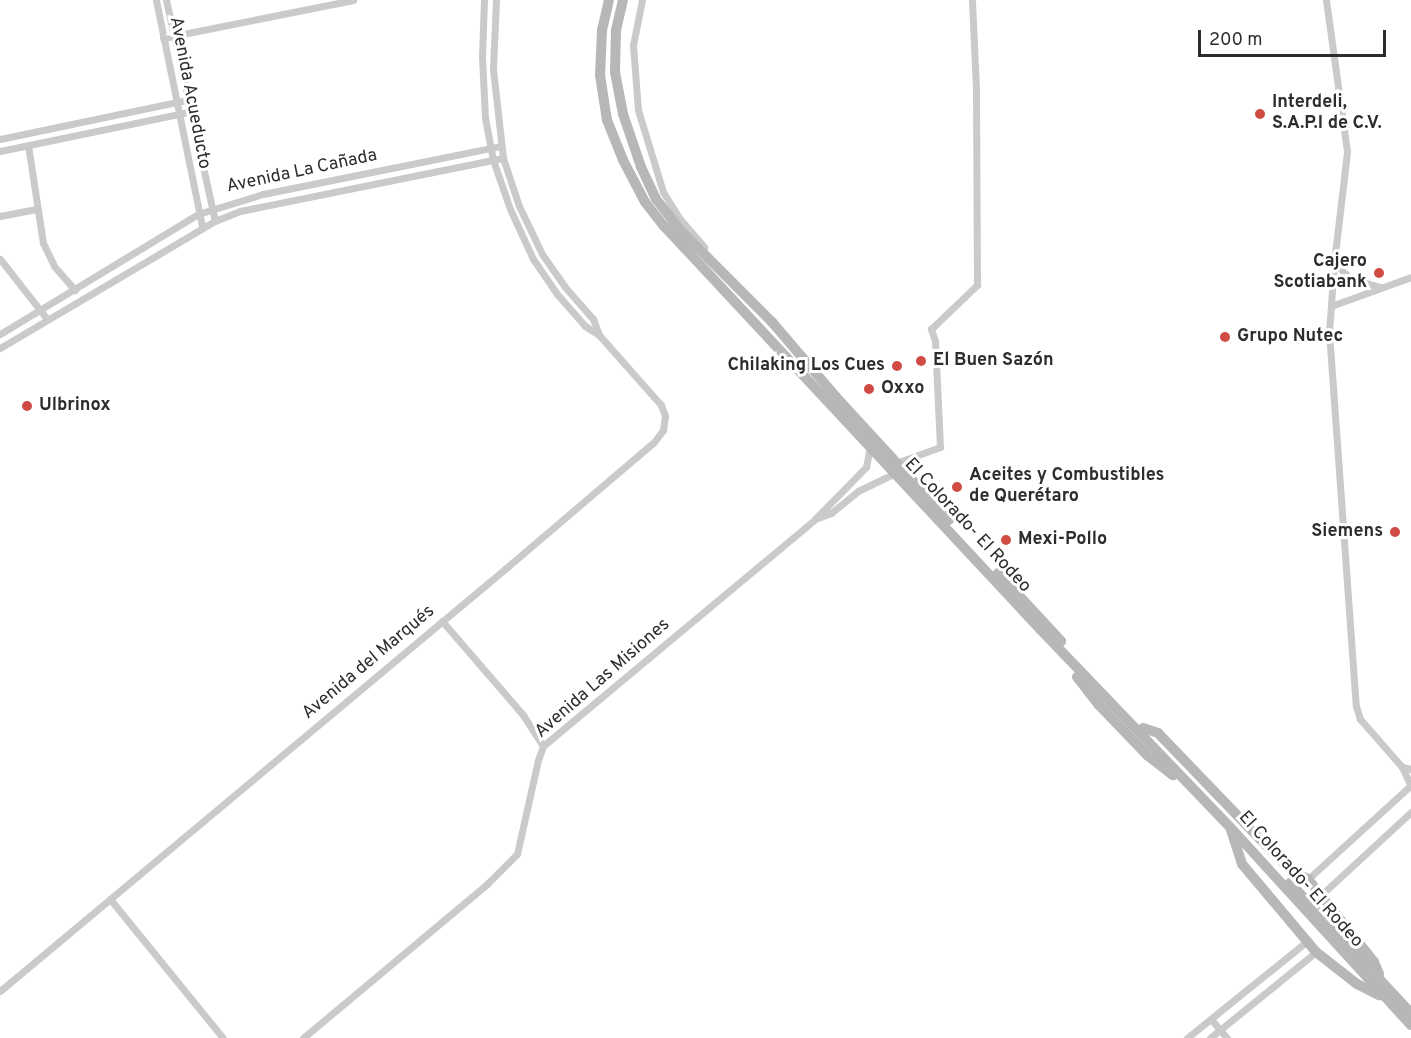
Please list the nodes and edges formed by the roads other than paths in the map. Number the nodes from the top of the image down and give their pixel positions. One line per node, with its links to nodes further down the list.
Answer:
1 (156, 0): 14 (street, Avenida Acueducto)
2 (166, 0): 12 (street)
3 (353, 0): 12 (street)
4 (484, 0): 10 (street); 11 (street, Avenida del Marqués)
5 (609, 0): 56 (main road, El Colorado- El Rodeo)
6 (623, 0): 44 (main road, El Colorado- El Rodeo)
7 (642, 0): 44 (street)
8 (972, 0): 57 (street, Avenida Las Misiones)
9 (1326, 0): 45 (street)
10 (495, 1): 13 (street)
11 (483, 34): 13 (street); 16 (street, Avenida del Marqués)
12 (174, 35): 14 (street); 17 (street)
13 (494, 36): 15 (street)
14 (163, 38): 18 (street, Avenida Acueducto)
15 (493, 69): 16 (street); 25 (street)
16 (482, 70): 26 (street, Avenida del Marqués)
17 (187, 100): 18 (street); 19 (street)
18 (175, 103): 20 (street, Avenida Acueducto); 21 (street)
19 (189, 112): 20 (street); 33 (street)
20 (177, 114): 22 (street); 34 (street, Avenida Acueducto)
21 (107, 117): 22 (street); 23 (street)
22 (110, 128): 24 (street)
23 (0, 139)
24 (27, 145): 27 (street); 32 (street)
25 (500, 146): 26 (street, Avenida La Cañada); 28 (street)
26 (491, 148): 29 (street, Avenida del Marqués); 30 (street, Avenida La Cañada)
27 (0, 151)
28 (503, 158): 29 (street); 37 (street)
29 (493, 160): 31 (street); 39 (street, Avenida del Marqués)
30 (263, 194): 31 (street); 33 (street, Avenida La Cañada)
31 (266, 206): 36 (street)
32 (37, 209): 35 (street); 49 (street)
33 (211, 209): 34 (street, Avenida La Cañada); 36 (street)
34 (198, 214): 38 (street, Avenida Acueducto); 40 (street, Avenida La Cañada)
35 (0, 216)
36 (215, 220): 38 (street)
37 (528, 225): 39 (street); 54 (street, Avenida del Marqués)
38 (202, 226): 41 (street)
39 (519, 229): 54 (street, Avenida del Marqués)
40 (151, 243): 41 (street); 43 (street, Avenida La Cañada)
41 (158, 253): 46 (street)
42 (0, 258): 51 (street)
43 (118, 263): 46 (street); 49 (street, Avenida La Cañada)
44 (712, 263): 57 (main road, El Colorado- El Rodeo)
45 (1334, 263): 48 (street); 50 (street)
46 (124, 273): 52 (street)
47 (1411, 277): 48 (street)
48 (1383, 287): 50 (street)
49 (75, 290): 51 (street, Avenida La Cañada)
50 (1331, 306): 62 (street)
51 (41, 309): 52 (street); 53 (street, Avenida La Cañada)
52 (47, 319): 55 (street)
53 (0, 334)
54 (599, 335): 59 (street, Avenida del Marqués)
55 (0, 348)
56 (870, 446): 57 (main road, El Colorado- El Rodeo); 58 (street, Avenida Las Misiones)
57 (896, 468): 58 (street, Avenida Las Misiones); 60 (main road, El Colorado- El Rodeo); 66 (main road, El Colorado- El Rodeo)
58 (815, 519): 61 (street, Avenida Las Misiones)
59 (442, 621): 61 (street); 69 (street, Avenida del Marqués)
60 (1143, 728): 67 (main road); 72 (main road, El Colorado- El Rodeo)
61 (543, 746): 80 (street, Avenida Las Misiones)
62 (1402, 766): 63 (street); 64 (street)
63 (1411, 769)
64 (1411, 786): 67 (street)
65 (1411, 812): 68 (street)
66 (1230, 827): 70 (main road); 74 (main road, El Colorado- El Rodeo)
67 (1308, 879): 68 (main road)
68 (1321, 895): 72 (main road)
69 (110, 899): 73 (street, Avenida del Marqués); 79 (street)
70 (1307, 941): 71 (main road); 76 (street)
71 (1316, 952): 74 (main road); 78 (street)
72 (1383, 983): 75 (main road, El Colorado- El Rodeo)
73 (0, 991)
74 (1386, 998): 77 (main road, El Colorado- El Rodeo)
75 (1411, 1013)
76 (1211, 1019): 78 (street); 81 (street)
77 (1411, 1025)
78 (1220, 1031): 82 (street); 83 (street)
79 (223, 1038)
80 (303, 1038)
81 (1187, 1038)
82 (1210, 1038)
83 (1227, 1038)

